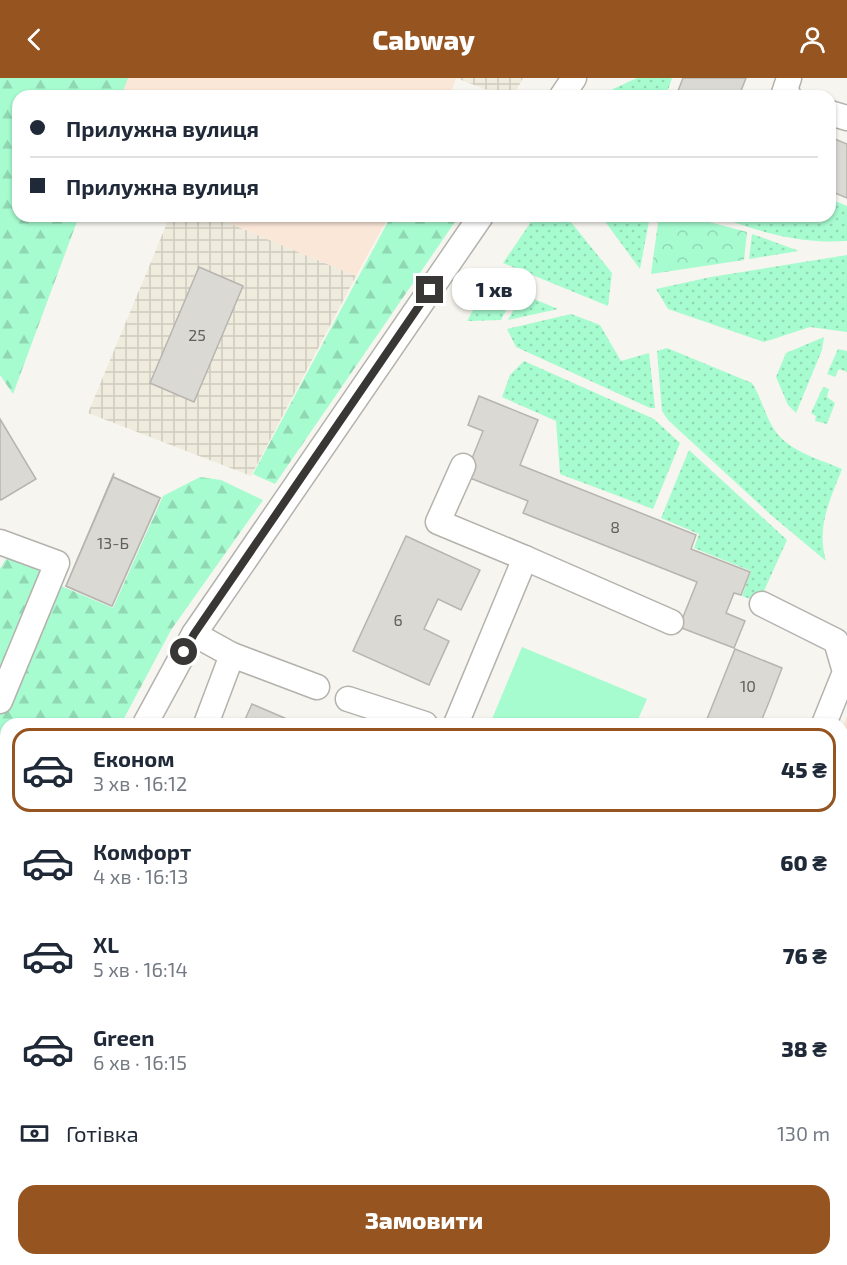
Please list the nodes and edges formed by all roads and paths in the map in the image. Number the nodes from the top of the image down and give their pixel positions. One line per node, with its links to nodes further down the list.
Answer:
1 (477, 222): 7 (street)
2 (463, 466): 4 (street)
3 (0, 542): 11 (street)
4 (525, 558): 6 (street); 15 (street)
5 (762, 604): 16 (street)
6 (671, 622)
7 (194, 634): 8 (street); 12 (street)
8 (232, 655): 9 (street); 13 (street)
9 (317, 687)
10 (348, 699): 14 (street)
11 (0, 701)
12 (148, 718)
13 (208, 718)
14 (407, 718)
15 (458, 718)
16 (826, 718)

